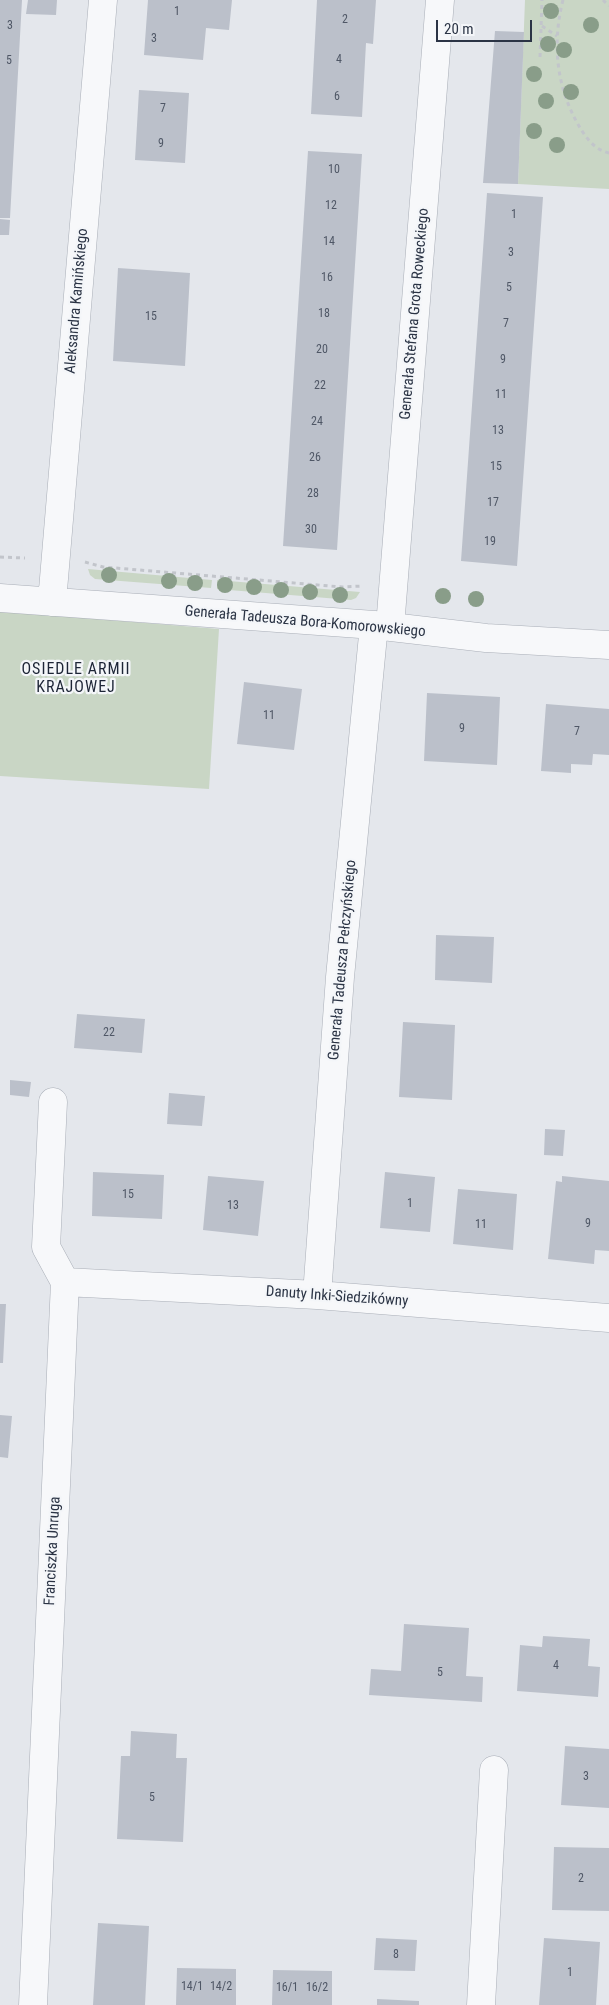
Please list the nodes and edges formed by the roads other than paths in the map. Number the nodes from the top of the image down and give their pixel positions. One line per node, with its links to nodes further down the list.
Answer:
1 (103, 0): 4 (street, Aleksandra Kamińskiego)
2 (440, 0): 5 (street, Generała Stefana Grota Roweckiego)
3 (0, 598): 4 (street, Generała Tadeusza Bora-Komorowskiego)
4 (52, 602): 5 (street, Generała Tadeusza Bora-Komorowskiego)
5 (382, 626): 6 (street, Generała Tadeusza Bora-Komorowskiego); 9 (street, Generała Tadeusza Pełczyńskiego)
6 (609, 645)
7 (53, 1102): 8 (street)
8 (65, 1282): 9 (street, Danuty Inki-Siedzikówny); 12 (street, Franciszka Unruga)
9 (318, 1295): 10 (street, Danuty Inki-Siedzikówny)
10 (609, 1318)
11 (494, 1770): 13 (street)
12 (33, 2005)
13 (481, 2005)

